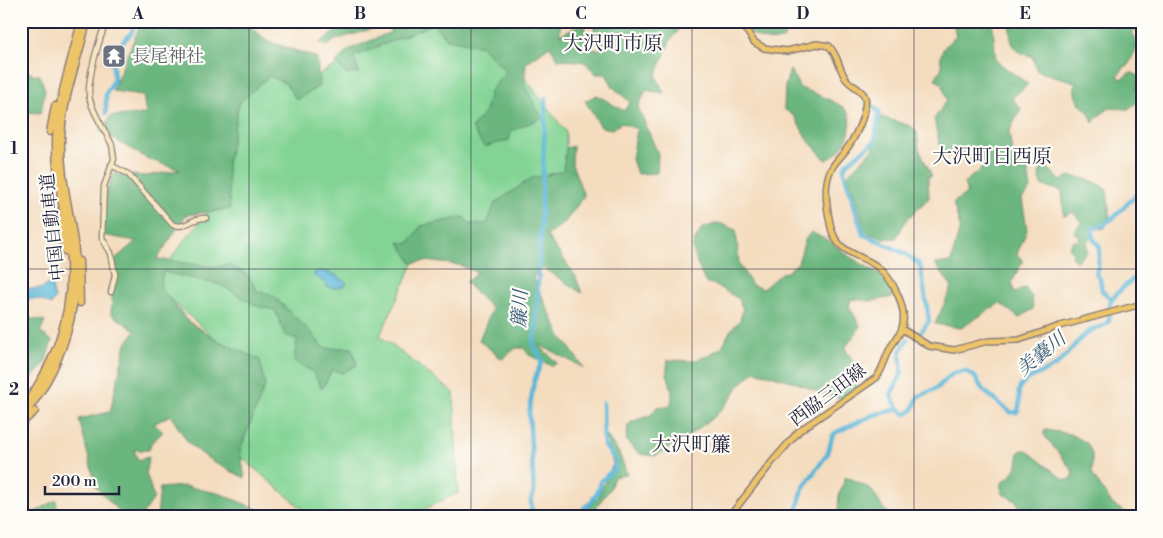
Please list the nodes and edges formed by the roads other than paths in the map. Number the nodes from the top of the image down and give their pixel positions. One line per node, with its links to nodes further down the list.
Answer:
1 (81, 21): 5 (highway, 中国自動車道)
2 (87, 21): 8 (highway, 中国自動車道)
3 (108, 21): 7 (street)
4 (740, 21): 15 (main road)
5 (70, 63): 6 (highway); 12 (highway, 中国自動車道)
6 (50, 132)
7 (111, 166): 10 (street); 11 (street)
8 (67, 204): 13 (highway); 18 (highway, 中国自動車道)
9 (57, 212): 12 (highway)
10 (206, 218)
11 (111, 292)
12 (69, 297): 16 (highway, 中国自動車道)
13 (80, 303)
14 (1142, 304): 15 (main road)
15 (902, 329): 20 (main road, 西脇三田線)
16 (21, 410)
17 (35, 411): 19 (highway)
18 (21, 418)
19 (21, 424)
20 (729, 517)

